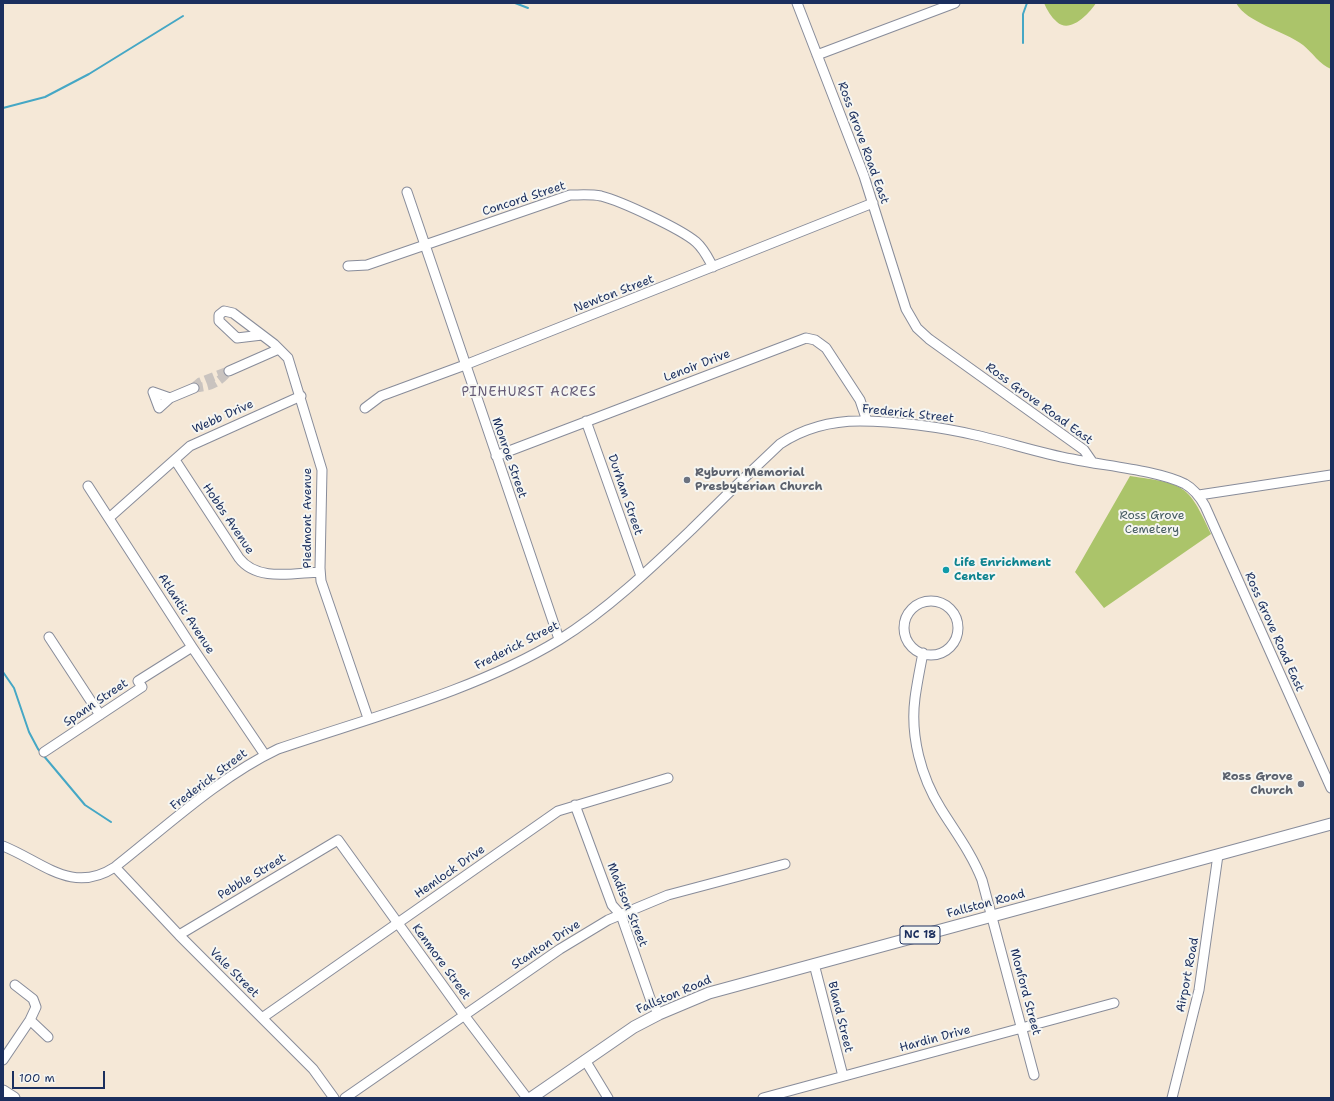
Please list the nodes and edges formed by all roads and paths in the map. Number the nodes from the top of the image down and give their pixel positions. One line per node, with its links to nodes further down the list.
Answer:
1 (797, 3): 4 (street, Ross Grove Road East)
2 (955, 3): 3 (street)
3 (936, 7): 4 (street)
4 (817, 55): 6 (street, Ross Grove Road East)
5 (408, 192): 7 (street, Monroe Street)
6 (873, 203): 9 (street, Newton Street); 22 (street, Ross Grove Road East)
7 (426, 246): 8 (street, Concord Street); 9 (street, Concord Street); 12 (street, Monroe Street)
8 (348, 266)
9 (713, 267): 12 (street, Newton Street)
10 (259, 332): 11 (street, Piedmont Avenue)
11 (279, 349): 13 (street); 15 (street, Piedmont Avenue)
12 (465, 365): 17 (street, Newton Street); 20 (street, Monroe Street)
13 (229, 371)
14 (194, 388): 16 (street)
15 (300, 396): 21 (street, Webb Drive); 27 (street, Piedmont Avenue)
16 (170, 398)
17 (365, 408)
18 (867, 421): 19 (street, Lenoir Drive); 22 (street, Frederick Street); 28 (street, Frederick Street)
19 (586, 422): 20 (street, Lenoir Drive); 28 (street, Durham Street)
20 (496, 456): 30 (street, Monroe Street)
21 (175, 460): 26 (street, Webb Drive); 27 (street, Hobbs Avenue)
22 (1093, 463): 25 (street, Ross Grove Road East)
23 (1331, 475): 25 (street)
24 (88, 486): 26 (street, Atlantic Avenue)
25 (1199, 495): 38 (street, Ross Grove Road East)
26 (109, 518): 31 (street, Atlantic Avenue)
27 (320, 572): 34 (street, Piedmont Avenue)
28 (641, 576): 30 (street, Frederick Street)
29 (49, 637): 33 (street)
30 (559, 639): 34 (street, Frederick Street)
31 (192, 647): 33 (street, Spann Street); 36 (street, Atlantic Avenue)
32 (923, 653): 32 (street); 47 (street, Monford Street)
33 (100, 715): 35 (street, Spann Street)
34 (368, 718): 36 (street, Frederick Street)
35 (44, 752)
36 (265, 755): 45 (street, Frederick Street)
37 (668, 778): 39 (street, Hemlock Drive)
38 (1331, 788)
39 (575, 805): 46 (street, Madison Street); 48 (street, Hemlock Drive)
40 (1331, 824): 43 (main road, Fallston Road / NC 18)
41 (338, 840): 48 (street, Kenmore Street); 49 (street, Pebble Street)
42 (3, 846): 45 (street, Frederick Street)
43 (1218, 855): 47 (main road, Fallston Road / NC 18); 71 (street, Airport Road)
44 (785, 864): 46 (street, Stanton Drive)
45 (115, 867): 49 (street, Vale Street)
46 (621, 915): 53 (street, Madison Street); 54 (street, Stanton Drive)
47 (993, 916): 50 (main road, Fallston Road / NC 18); 57 (street, Monford Street)
48 (398, 923): 54 (street, Kenmore Street); 55 (street, Hemlock Drive)
49 (179, 935): 55 (street, Vale Street)
50 (814, 964): 53 (main road, Fallston Road / NC 18); 62 (street, Bland Street)
51 (15, 985): 56 (street)
52 (1114, 1003): 57 (street, Hardin Drive)
53 (658, 1014): 60 (main road, Fallston Road / NC 18)
54 (464, 1015): 66 (street, Stanton Drive); 67 (street, Kenmore Street)
55 (262, 1018): 65 (street, Vale Street)
56 (30, 1020): 58 (street); 59 (street)
57 (1022, 1028): 61 (street, Monford Street); 62 (street, Hardin Drive)
58 (48, 1036)
59 (3, 1060)
60 (585, 1060): 68 (main road, Fallston Road / NC 18); 69 (street)
61 (1034, 1075)
62 (843, 1076): 70 (street, Hardin Drive)
63 (3, 1091): 64 (main road)
64 (14, 1098)
65 (334, 1098)
66 (345, 1098)
67 (527, 1098)
68 (531, 1098)
69 (608, 1098)
70 (763, 1098)
71 (1172, 1098)

